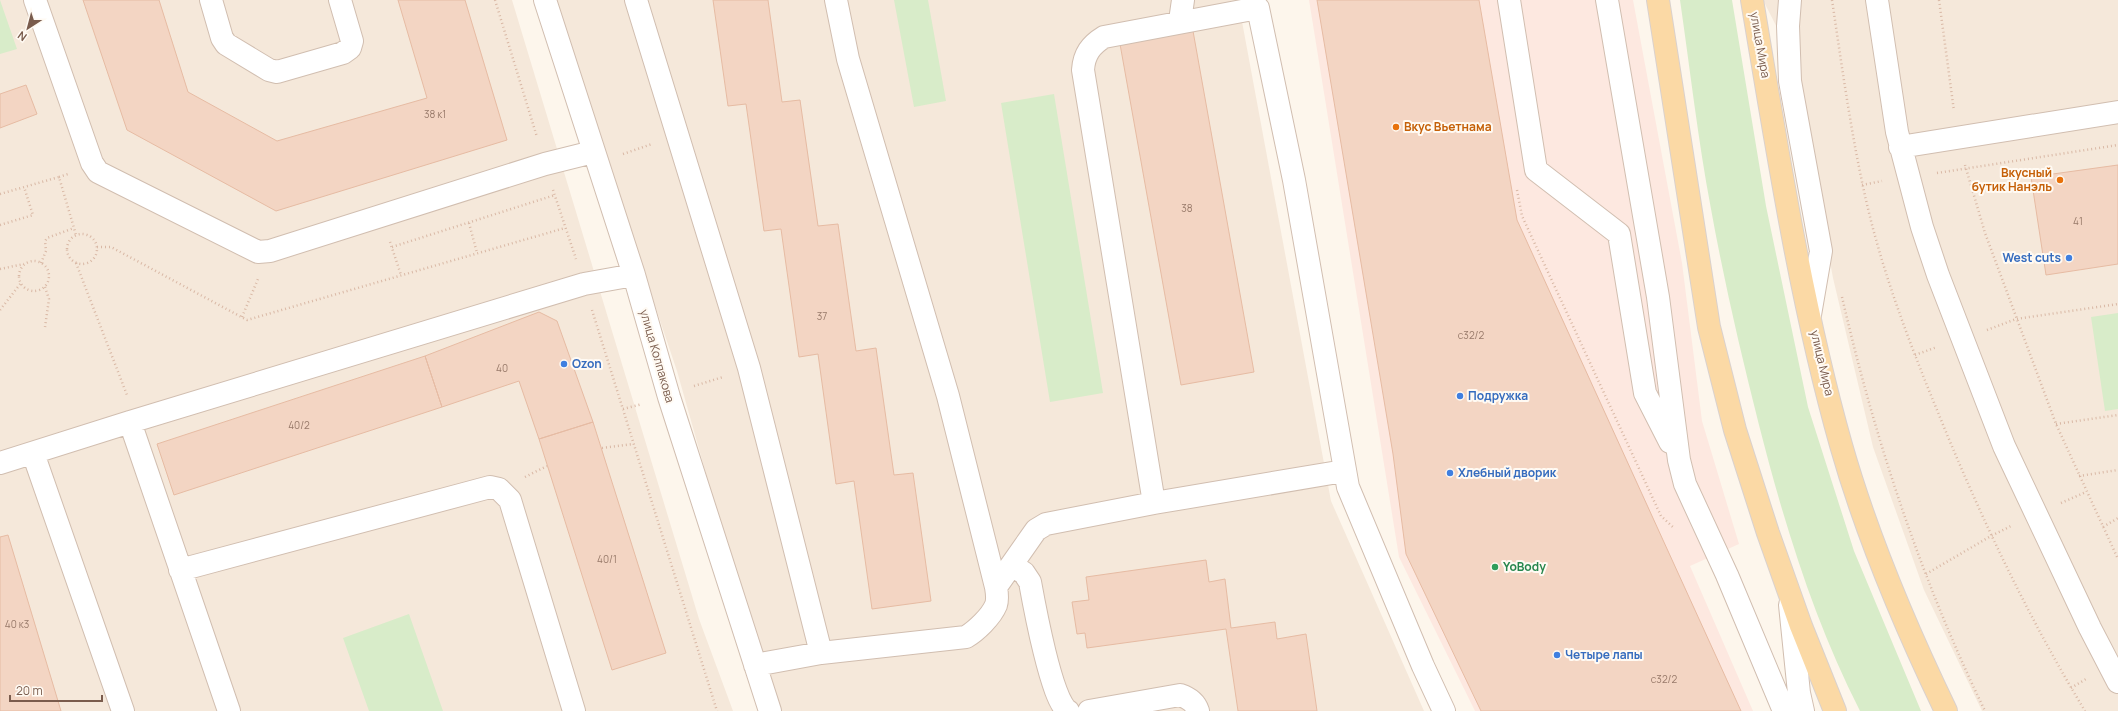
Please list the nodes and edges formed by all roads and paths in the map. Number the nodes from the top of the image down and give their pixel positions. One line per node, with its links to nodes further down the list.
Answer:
1 (35, 0): 43 (street)
2 (211, 0): 3 (street)
3 (340, 0)
4 (495, 0): 25 (path)
5 (545, 0): 23 (street, улица Колпакова)
6 (636, 0): 85 (street)
7 (836, 0): 83 (street)
8 (1509, 0): 69 (street)
9 (1606, 0): 69 (street)
10 (1658, 0): 84 (main road)
11 (1752, 0): 57 (main road, улица Мира)
12 (1790, 0): 57 (street)
13 (1832, 0): 30 (path)
14 (1877, 0): 22 (street)
15 (1939, 0): 19 (path)
16 (1257, 4): 17 (street); 72 (street)
17 (1182, 11): 74 (street)
18 (2118, 112): 19 (street)
19 (1958, 138): 22 (street); 26 (path)
20 (2118, 145): 26 (path)
21 (648, 146): 24 (path)
22 (1900, 147): 29 (street)
23 (593, 152): 25 (street); 50 (street, улица Колпакова)
24 (618, 155)
25 (545, 164): 34 (path); 35 (street)
26 (1966, 168): 29 (path); 59 (path)
27 (70, 174): 28 (path)
28 (59, 177): 32 (path); 38 (path)
29 (1908, 178): 30 (path); 61 (street)
30 (1862, 184): 62 (path)
31 (1516, 185): 77 (path)
32 (24, 187): 33 (path); 37 (path)
33 (0, 194)
34 (555, 196): 36 (path); 39 (path)
35 (381, 216): 42 (path); 43 (street)
36 (469, 223): 42 (path); 44 (path)
37 (0, 225)
38 (74, 228): 40 (path); 45 (path)
39 (566, 228): 44 (path); 52 (path)
40 (76, 235): 41 (path); 46 (path)
41 (97, 246): 46 (path); 58 (path)
42 (392, 247): 49 (path)
43 (264, 252): 58 (path)
44 (477, 253): 49 (path)
45 (41, 262): 47 (path); 53 (path)
46 (76, 263): 64 (path)
47 (24, 264): 48 (path); 51 (path)
48 (0, 269)
49 (401, 275): 58 (path)
50 (634, 275): 52 (street); 86 (street, улица Колпакова)
51 (21, 284): 53 (path); 56 (path)
52 (584, 284): 64 (street); 66 (path)
53 (45, 287): 60 (path)
54 (1841, 291): 82 (path)
55 (2118, 304): 59 (path)
56 (0, 310)
57 (1810, 314): 100 (main road, улица Мира)
58 (242, 317)
59 (2016, 319): 61 (path); 65 (path)
60 (45, 327)
61 (1962, 338): 62 (path); 87 (street)
62 (1915, 355): 78 (path)
63 (2118, 415): 65 (path)
64 (133, 421): 68 (street); 81 (street)
65 (2056, 424): 73 (path)
66 (633, 444): 67 (path); 91 (path)
67 (602, 448)
68 (33, 453): 70 (street); 88 (street)
69 (1679, 460): 97 (street)
70 (0, 463)
71 (2118, 470): 73 (path)
72 (1344, 471): 74 (street); 96 (street)
73 (2079, 476): 76 (path)
74 (1154, 503): 80 (street)
75 (2118, 518): 76 (path)
76 (2103, 527): 79 (path)
77 (1676, 530)
78 (1991, 536): 82 (path); 102 (path)
79 (2118, 559)
80 (1012, 565): 83 (street); 93 (street)
81 (180, 570): 89 (street); 90 (street)
82 (1926, 574): 101 (path)
83 (996, 586): 85 (street)
84 (1790, 594): 98 (street); 99 (main road)
85 (821, 653): 86 (street)
86 (755, 665): 92 (street, улица Колпакова)
87 (2118, 682)
88 (122, 711)
89 (229, 711)
90 (574, 711)
91 (717, 711)
92 (770, 711)
93 (1068, 711)
94 (1089, 711): 95 (street)
95 (1198, 711)
96 (1444, 711)
97 (1784, 711)
98 (1803, 711)
99 (1835, 711)
100 (1946, 711)
101 (1985, 711)
102 (2085, 711)

